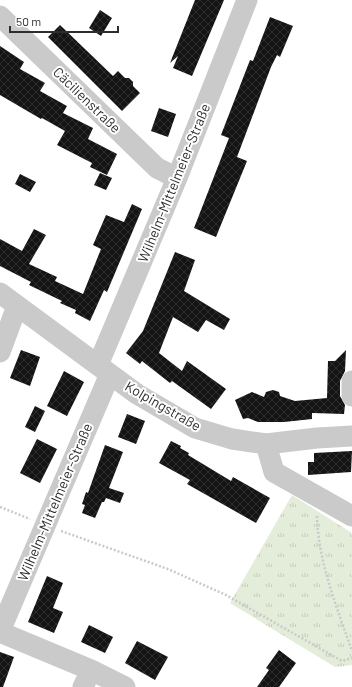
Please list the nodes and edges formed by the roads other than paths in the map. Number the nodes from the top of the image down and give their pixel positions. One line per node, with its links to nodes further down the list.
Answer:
1 (248, 0): 3 (street, Wilhelm-Mittelmeier-Straße)
2 (0, 16): 3 (street, Cäcilienstraße)
3 (177, 178): 7 (street, Wilhelm-Mittelmeier-Straße)
4 (0, 294): 5 (street, Kolpingstraße)
5 (17, 306): 6 (street); 7 (street, Kolpingstraße)
6 (0, 352)
7 (104, 370): 11 (street, Kolpingstraße); 13 (street, Wilhelm-Mittelmeier-Straße)
8 (352, 381): 9 (street)
9 (352, 396)
10 (352, 436): 11 (street, Kolpingstraße)
11 (266, 444): 12 (street)
12 (352, 516)
13 (0, 631): 14 (street)
14 (87, 679): 15 (street)
15 (125, 687)

